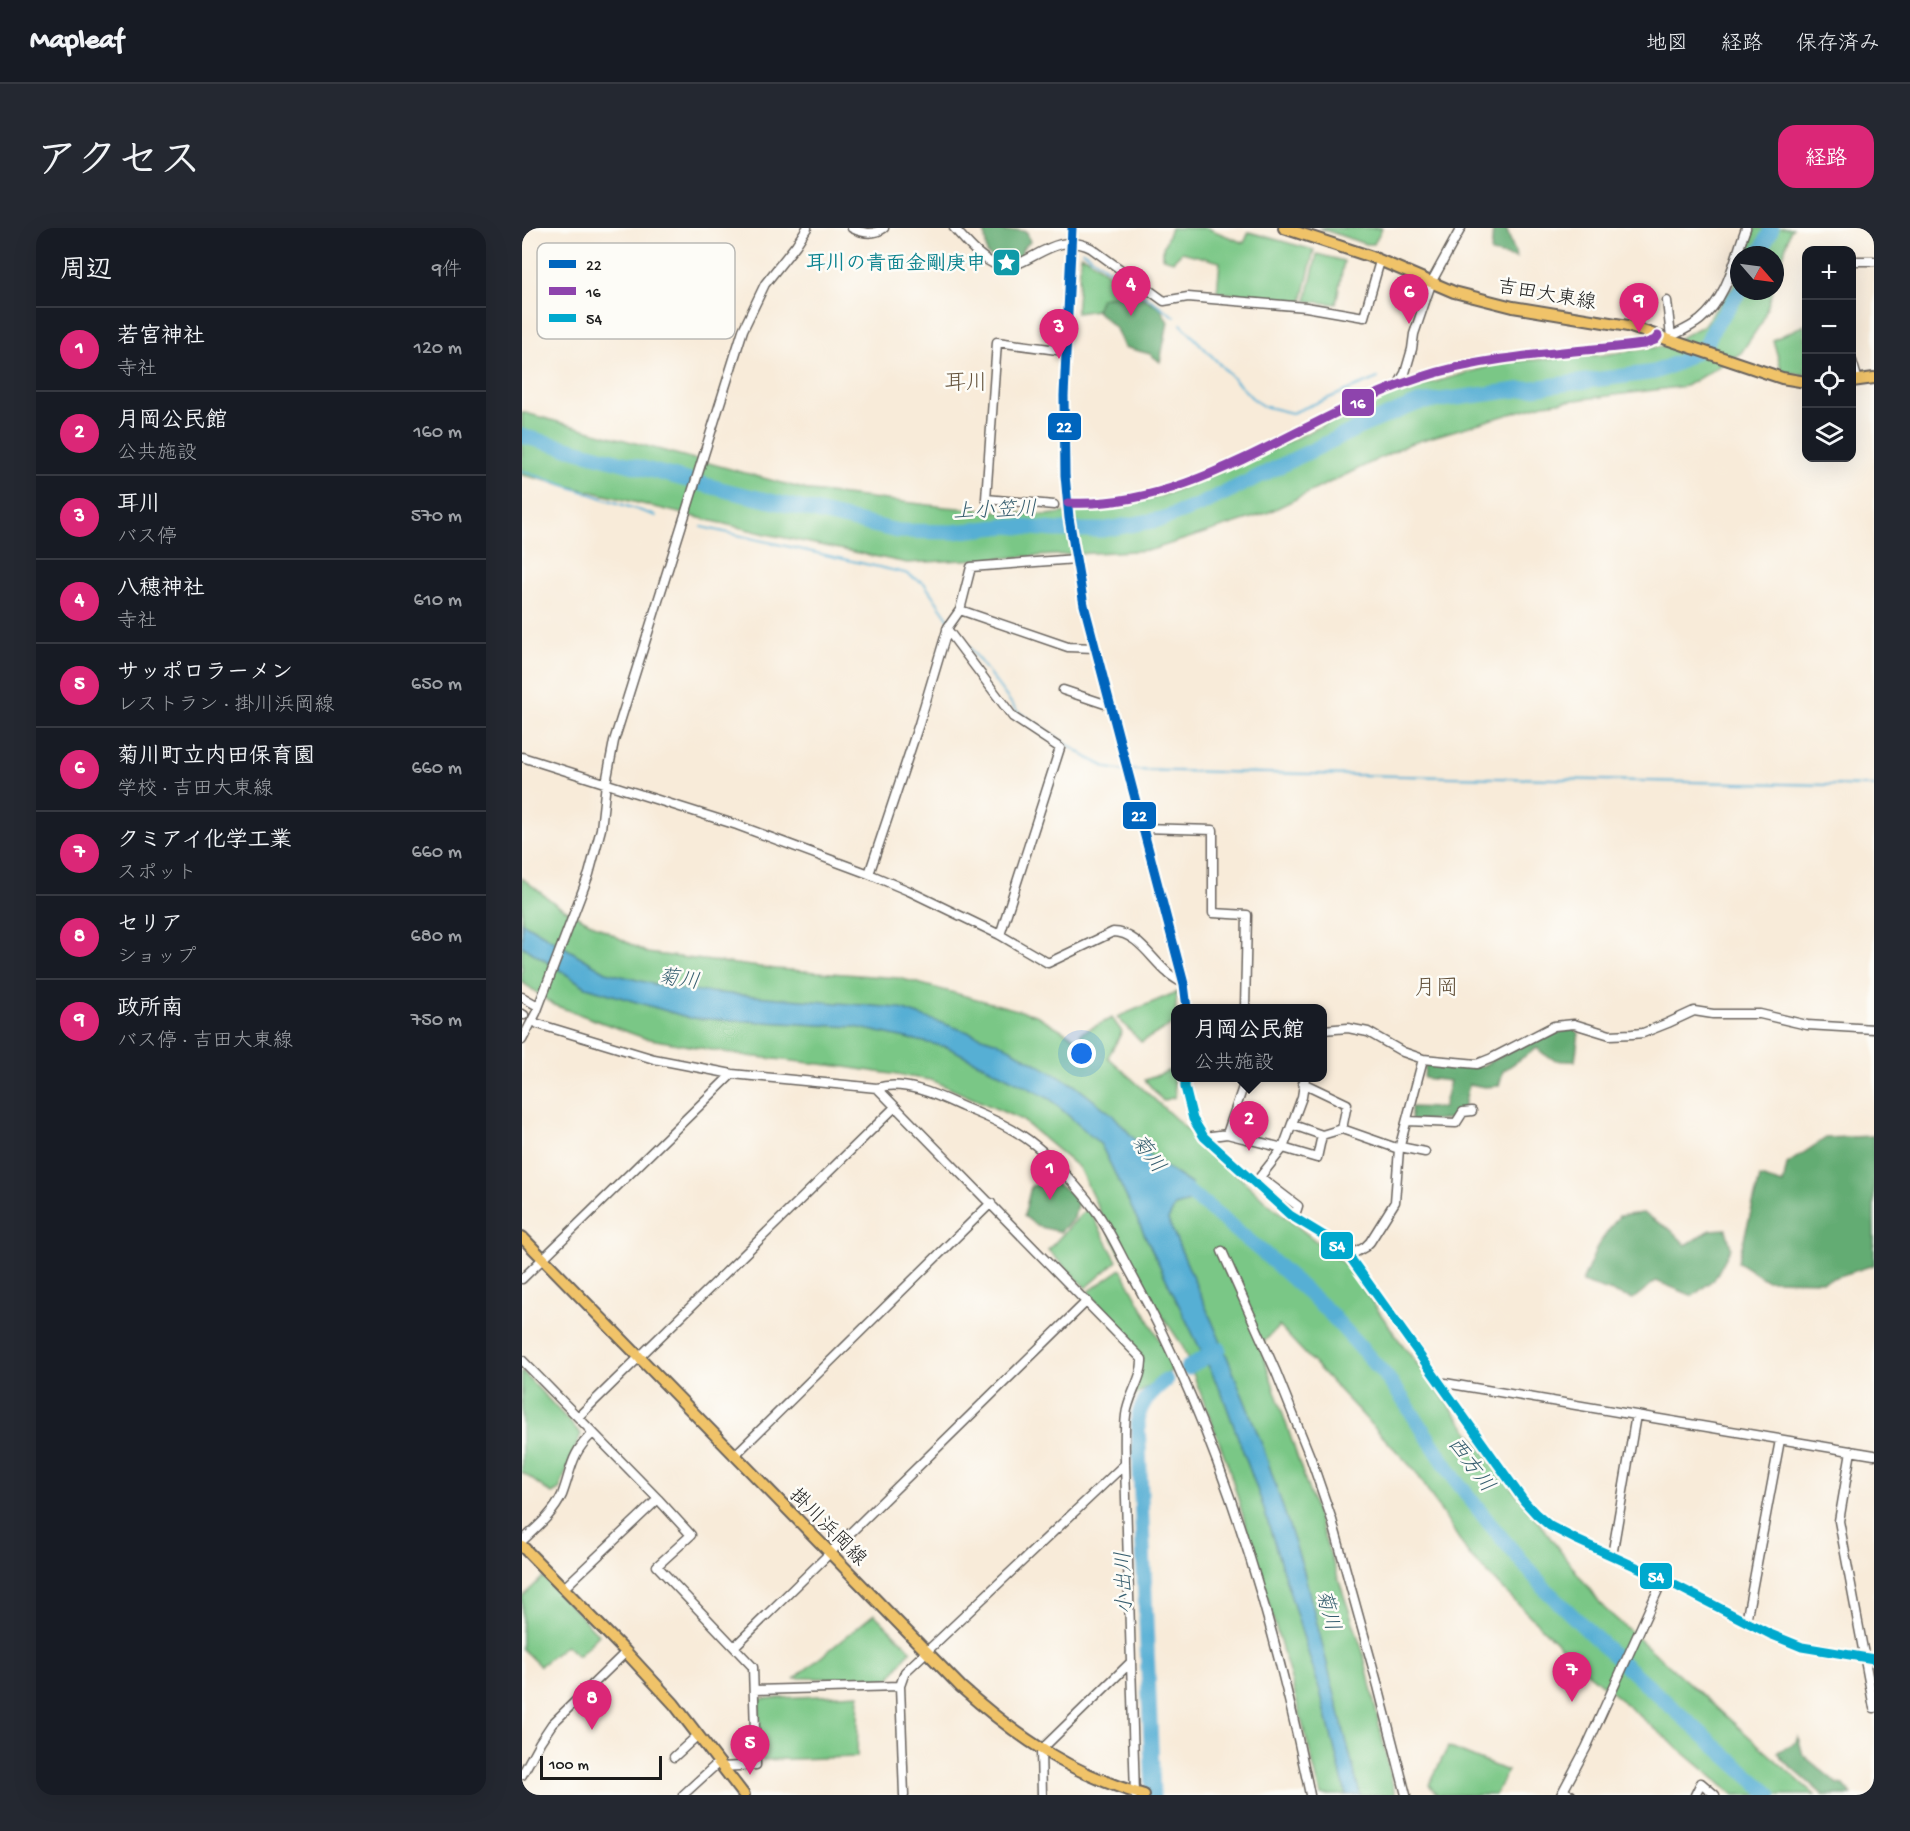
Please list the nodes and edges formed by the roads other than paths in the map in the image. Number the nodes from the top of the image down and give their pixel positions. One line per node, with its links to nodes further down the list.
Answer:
1 (807, 228): 30 (street)
2 (852, 228): 3 (street)
3 (885, 228)
4 (954, 228): 9 (street)
5 (1072, 228): 9 (street)
6 (1284, 228): 10 (main road, 吉田大東線)
7 (1461, 228): 13 (street)
8 (1746, 228): 15 (street)
9 (1072, 243): 10 (street); 16 (street)
10 (1380, 261): 13 (main road, 吉田大東線)
11 (1856, 261): 12 (street)
12 (1874, 261)
13 (1432, 284): 15 (main road, 吉田大東線); 20 (street)
14 (1667, 301): 15 (street)
15 (1667, 338): 18 (main road, 吉田大東線); 20 (street)
16 (1065, 351): 21 (street); 22 (street)
17 (1874, 378): 19 (main road)
18 (1802, 381)
19 (1856, 381)
20 (1398, 385): 21 (street)
21 (1068, 503): 23 (street)
22 (1054, 505)
23 (1076, 559): 24 (street); 26 (street)
24 (960, 610): 25 (street); 26 (street)
25 (948, 628): 32 (street); 33 (street)
26 (1095, 648): 28 (street)
27 (1063, 690): 28 (street)
28 (1111, 706): 31 (street)
29 (522, 757): 30 (street)
30 (606, 783): 32 (street); 36 (street)
31 (1143, 828): 34 (street); 38 (street)
32 (869, 874): 33 (street)
33 (1000, 935): 34 (street)
34 (1184, 984): 37 (street)
35 (522, 996): 36 (street)
36 (538, 1004): 42 (street)
37 (1187, 1004)
38 (1245, 1004)
39 (538, 1024): 44 (street)
40 (1874, 1029): 43 (street)
41 (1327, 1030): 43 (street)
42 (522, 1040)
43 (1423, 1059): 52 (street)
44 (732, 1074): 49 (street); 66 (street)
45 (1185, 1082): 57 (street)
46 (1244, 1082): 55 (street)
47 (1304, 1082): 53 (street)
48 (1308, 1082): 54 (street)
49 (877, 1088): 50 (street); 106 (street)
50 (895, 1107): 61 (street); 69 (street)
51 (1472, 1111): 52 (street)
52 (1407, 1120): 59 (street)
53 (1293, 1125): 56 (street); 58 (street)
54 (1342, 1129): 56 (street); 59 (street)
55 (1227, 1134): 57 (street); 58 (street)
56 (1322, 1135): 58 (street)
57 (1204, 1137): 62 (street)
58 (1283, 1148): 62 (street)
59 (1400, 1148): 60 (street); 65 (street)
60 (1425, 1152)
61 (991, 1203): 68 (street); 78 (street)
62 (1294, 1218): 65 (street)
63 (522, 1237): 66 (main road, 掛川浜岡線)
64 (1222, 1251): 107 (street)
65 (1349, 1256): 71 (street)
66 (543, 1258): 67 (street); 69 (main road, 掛川浜岡線)
67 (522, 1279)
68 (1087, 1301): 79 (street); 82 (street)
69 (639, 1356): 73 (street); 78 (main road, 掛川浜岡線)
70 (522, 1360): 73 (street)
71 (1439, 1382): 72 (street); 83 (street)
72 (1636, 1415): 75 (street); 83 (street)
73 (578, 1417): 74 (street)
74 (593, 1433): 80 (street); 81 (street)
75 (1780, 1440): 76 (street); 86 (street)
76 (1851, 1451): 77 (street); 90 (street)
77 (1874, 1455)
78 (734, 1456): 82 (main road, 掛川浜岡線)
79 (1125, 1464): 88 (street); 91 (street)
80 (658, 1499): 85 (street); 87 (street)
81 (522, 1544): 85 (main road)
82 (830, 1552): 87 (street); 88 (main road, 掛川浜岡線)
83 (1612, 1556): 84 (street)
84 (1663, 1579): 86 (street); 101 (street)
85 (564, 1588): 89 (main road)
86 (1746, 1622): 90 (street)
87 (734, 1647): 93 (street)
88 (926, 1651): 92 (street); 96 (main road, 掛川浜岡線)
89 (626, 1652): 95 (main road); 99 (street)
90 (1870, 1658): 94 (street)
91 (1131, 1662): 96 (street); 100 (street)
92 (900, 1686): 93 (street); 104 (street)
93 (754, 1690): 98 (street)
94 (1874, 1708)
95 (698, 1735): 97 (street); 98 (main road)
96 (1041, 1750): 100 (main road, 掛川浜岡線); 105 (street)
97 (674, 1758)
98 (720, 1764): 102 (street); 103 (main road)
99 (522, 1775)
100 (1139, 1794)
101 (1565, 1794)
102 (683, 1795)
103 (744, 1795)
104 (904, 1795)
105 (1042, 1795)
106 (1310, 1795)
107 (1406, 1795)
108 (1695, 1795): 109 (street)
109 (1715, 1795)

